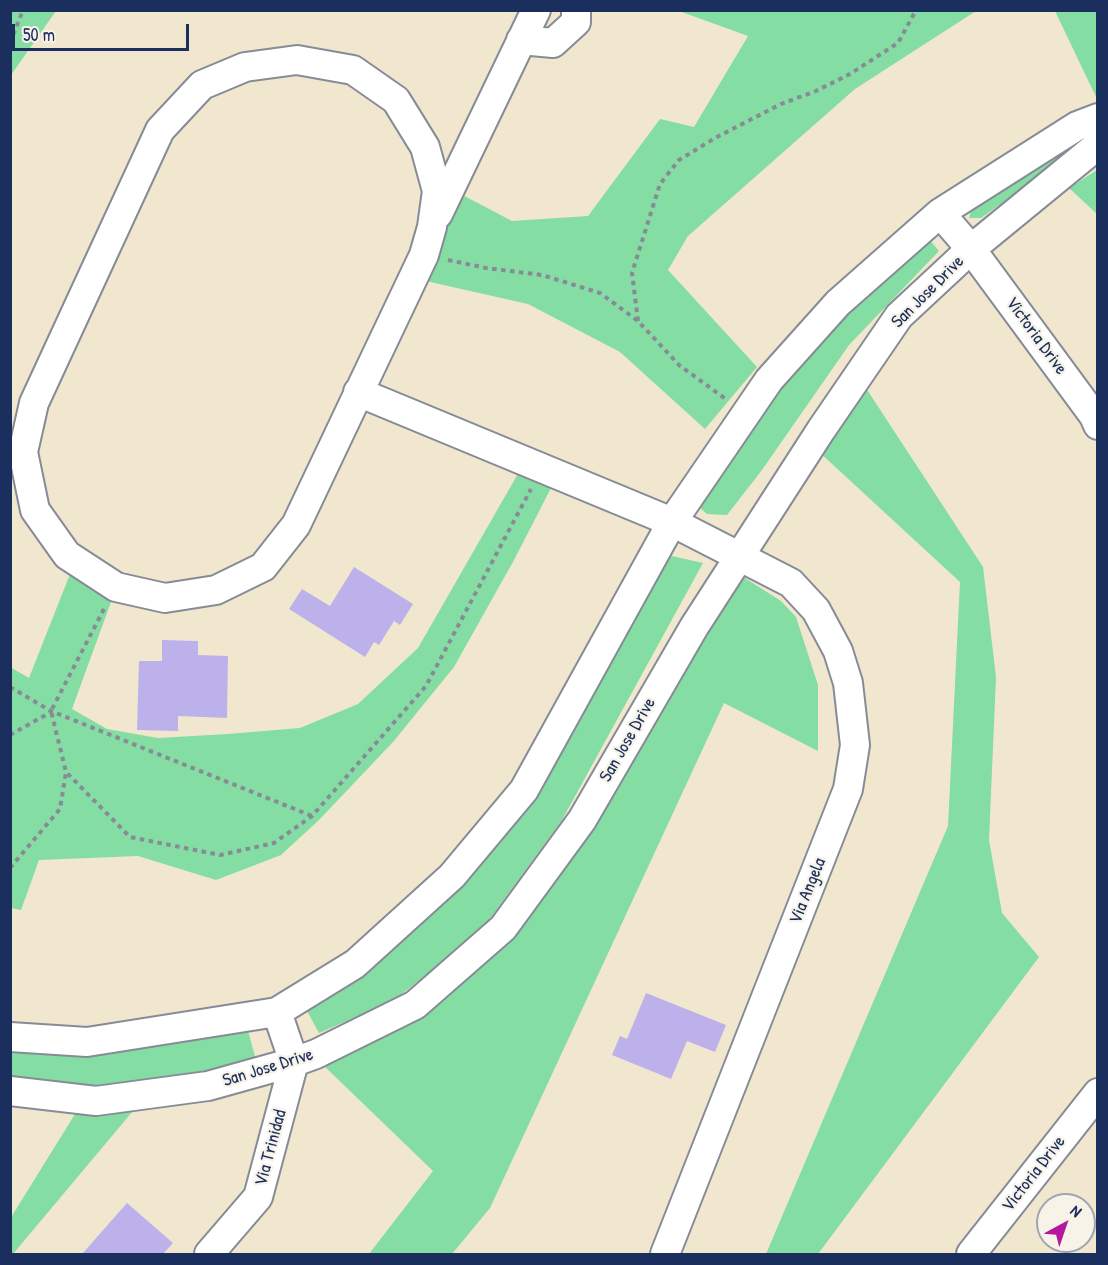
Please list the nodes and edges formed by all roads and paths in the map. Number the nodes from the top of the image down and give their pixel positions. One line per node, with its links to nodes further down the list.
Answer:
1 (24, 10): 6 (path)
2 (536, 10): 5 (street)
3 (576, 10): 5 (street)
4 (916, 10): 13 (path)
5 (521, 40): 10 (street)
6 (10, 43)
7 (1098, 117): 9 (street)
8 (1098, 145): 11 (street, San Jose Drive)
9 (940, 213): 11 (street, Victoria Drive); 15 (street)
10 (432, 227): 12 (street); 20 (street)
11 (971, 249): 16 (street, Victoria Drive); 19 (street, San Jose Drive)
12 (424, 255): 13 (path); 14 (street)
13 (638, 321): 15 (path)
14 (358, 393): 17 (street, Via Angela); 20 (street)
15 (745, 413): 18 (street)
16 (1098, 425)
17 (542, 470): 18 (street, Via Angela); 25 (path)
18 (672, 522): 19 (street, Via Angela); 27 (street)
19 (739, 556): 29 (street, San Jose Drive); 33 (street, Via Angela)
20 (116, 586): 22 (path)
21 (10, 687): 22 (path)
22 (51, 711): 23 (path); 24 (path); 25 (path)
23 (10, 735)
24 (66, 772): 25 (path); 26 (path)
25 (312, 816)
26 (10, 868)
27 (278, 1012): 28 (street); 29 (street)
28 (10, 1037)
29 (294, 1062): 30 (street, San Jose Drive); 32 (street, Via Trinidad)
30 (10, 1091)
31 (1098, 1093): 34 (street, Victoria Drive)
32 (209, 1254)
33 (665, 1254)
34 (971, 1254)

